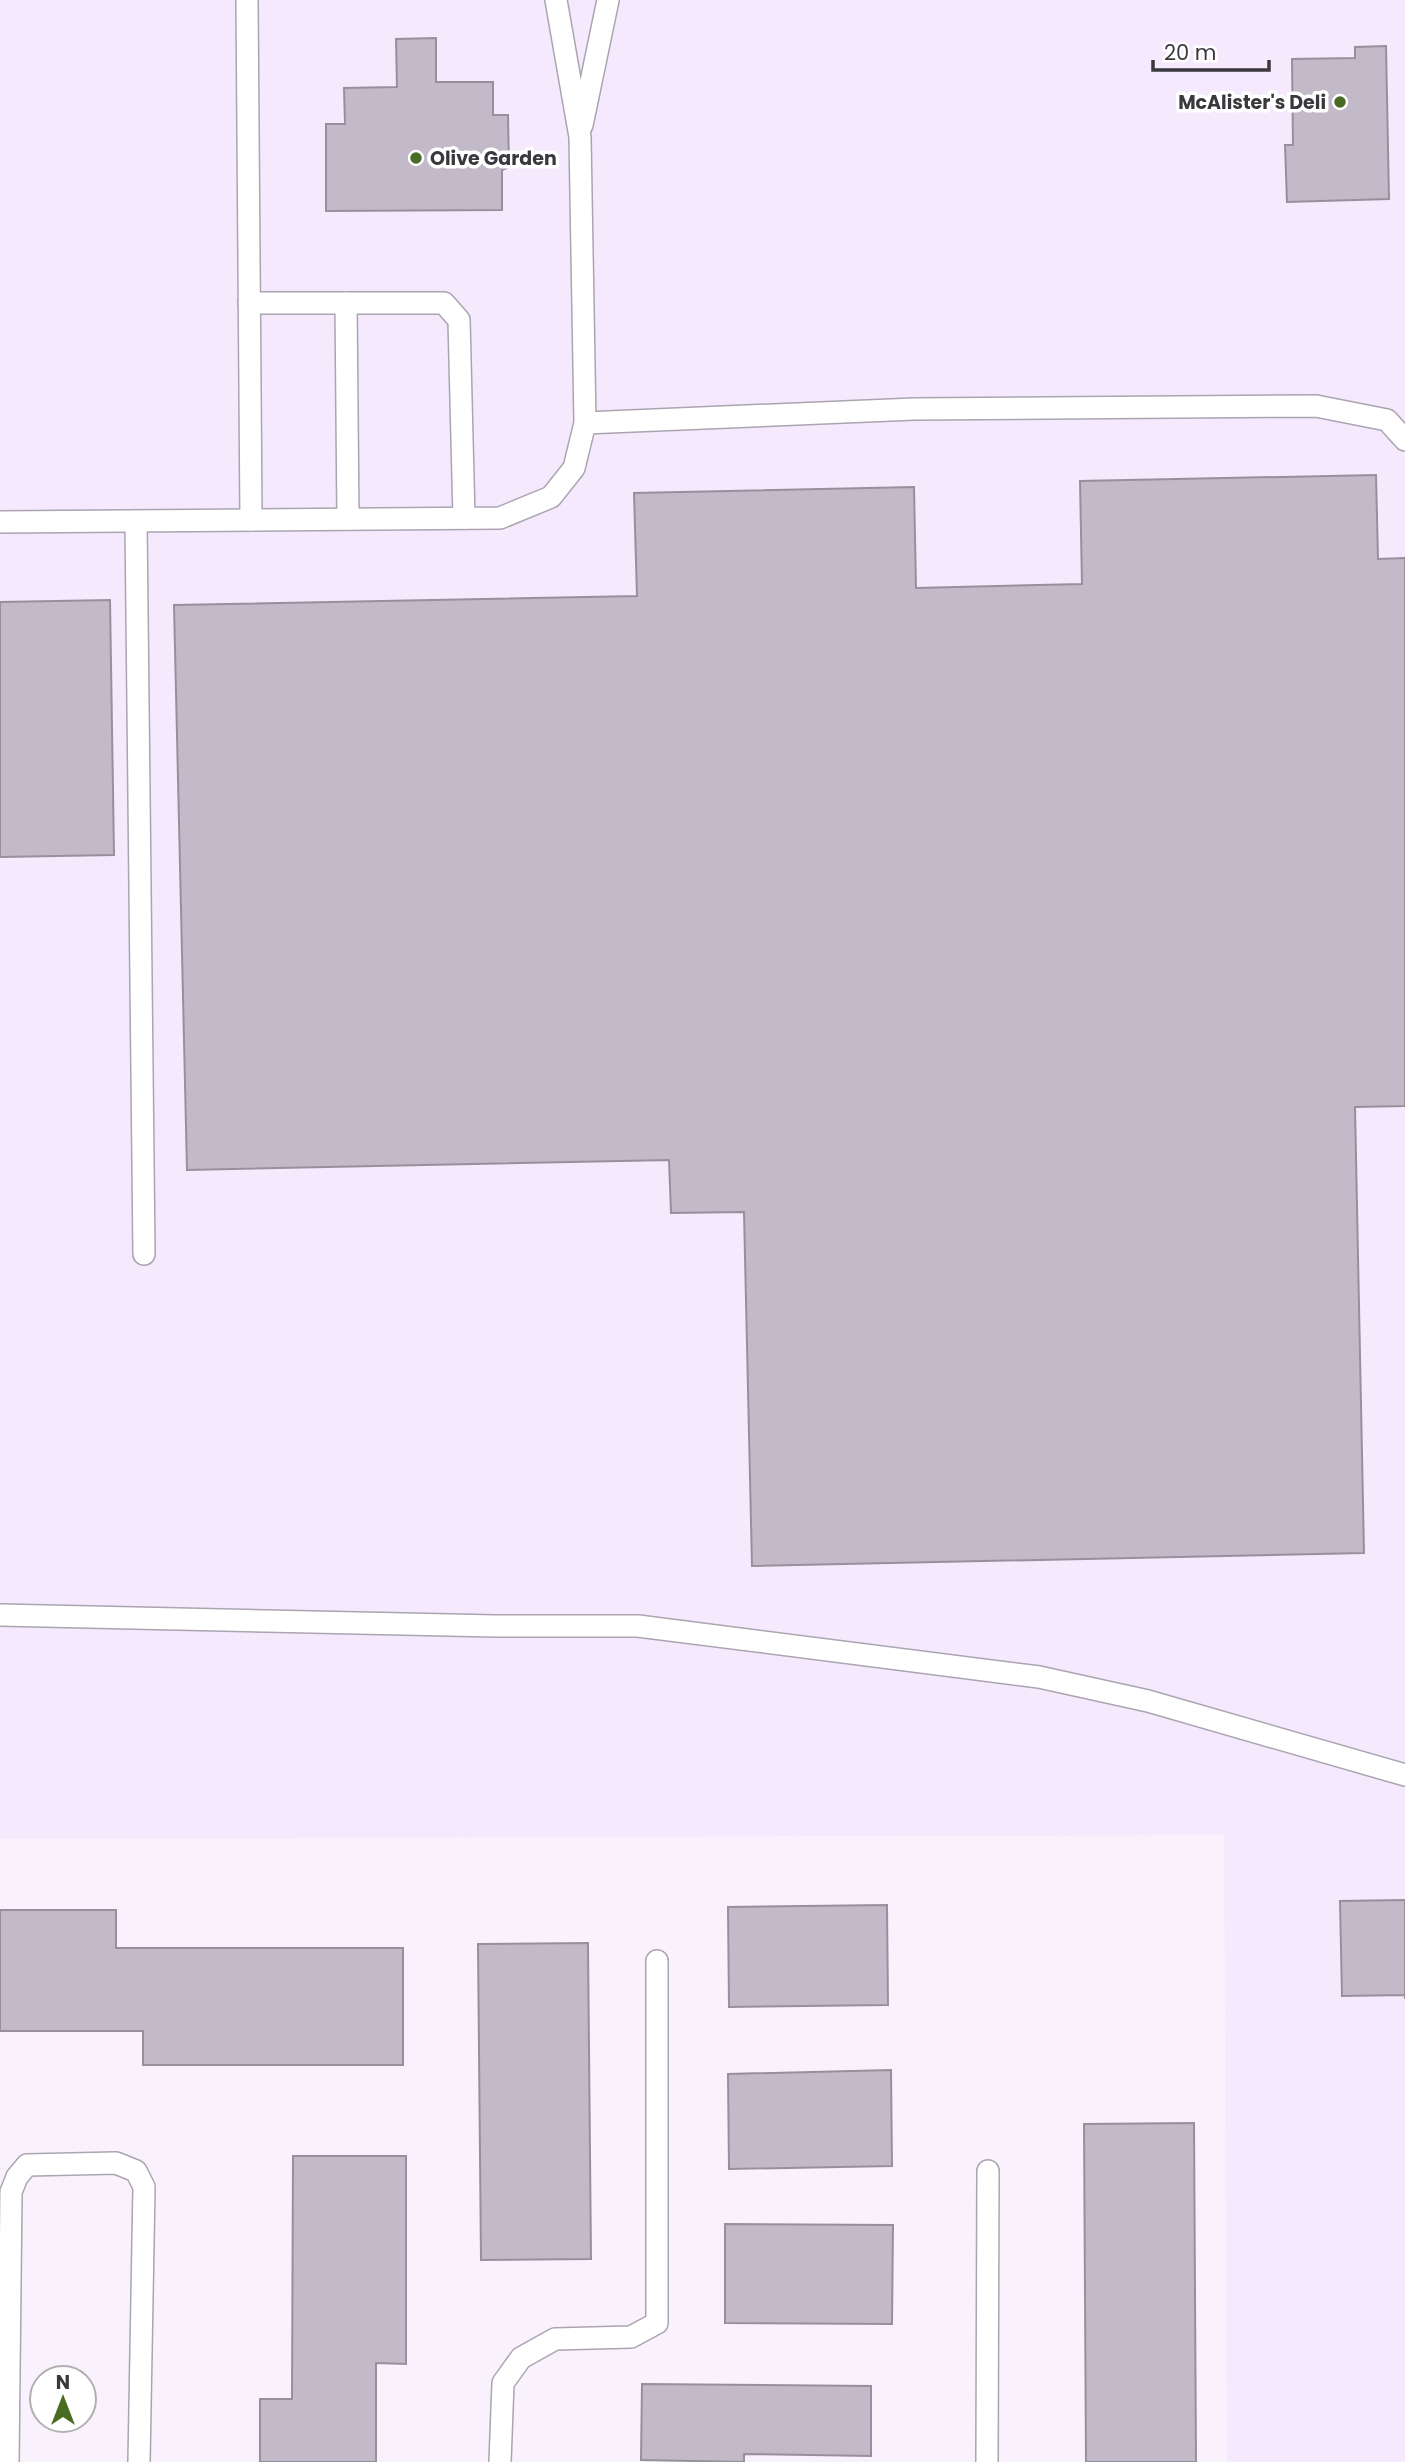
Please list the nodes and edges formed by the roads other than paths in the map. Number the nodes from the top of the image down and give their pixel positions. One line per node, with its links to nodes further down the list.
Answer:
1 (247, 0): 5 (lane)
2 (556, 0): 4 (lane)
3 (608, 0): 4 (lane)
4 (580, 137): 7 (lane)
5 (250, 303): 6 (lane); 11 (lane)
6 (346, 303): 9 (lane); 10 (lane)
7 (585, 423): 8 (lane); 10 (lane)
8 (1405, 440)
9 (348, 519): 10 (lane); 11 (lane)
10 (464, 519)
11 (251, 520): 12 (lane)
12 (136, 521): 13 (lane); 14 (lane)
13 (0, 522)
14 (144, 1254)
15 (0, 1615): 16 (lane)
16 (1405, 1776)
17 (657, 1961): 21 (lane)
18 (988, 2171): 22 (lane)
19 (8, 2462): 20 (lane)
20 (139, 2462)
21 (500, 2462)
22 (987, 2462)

